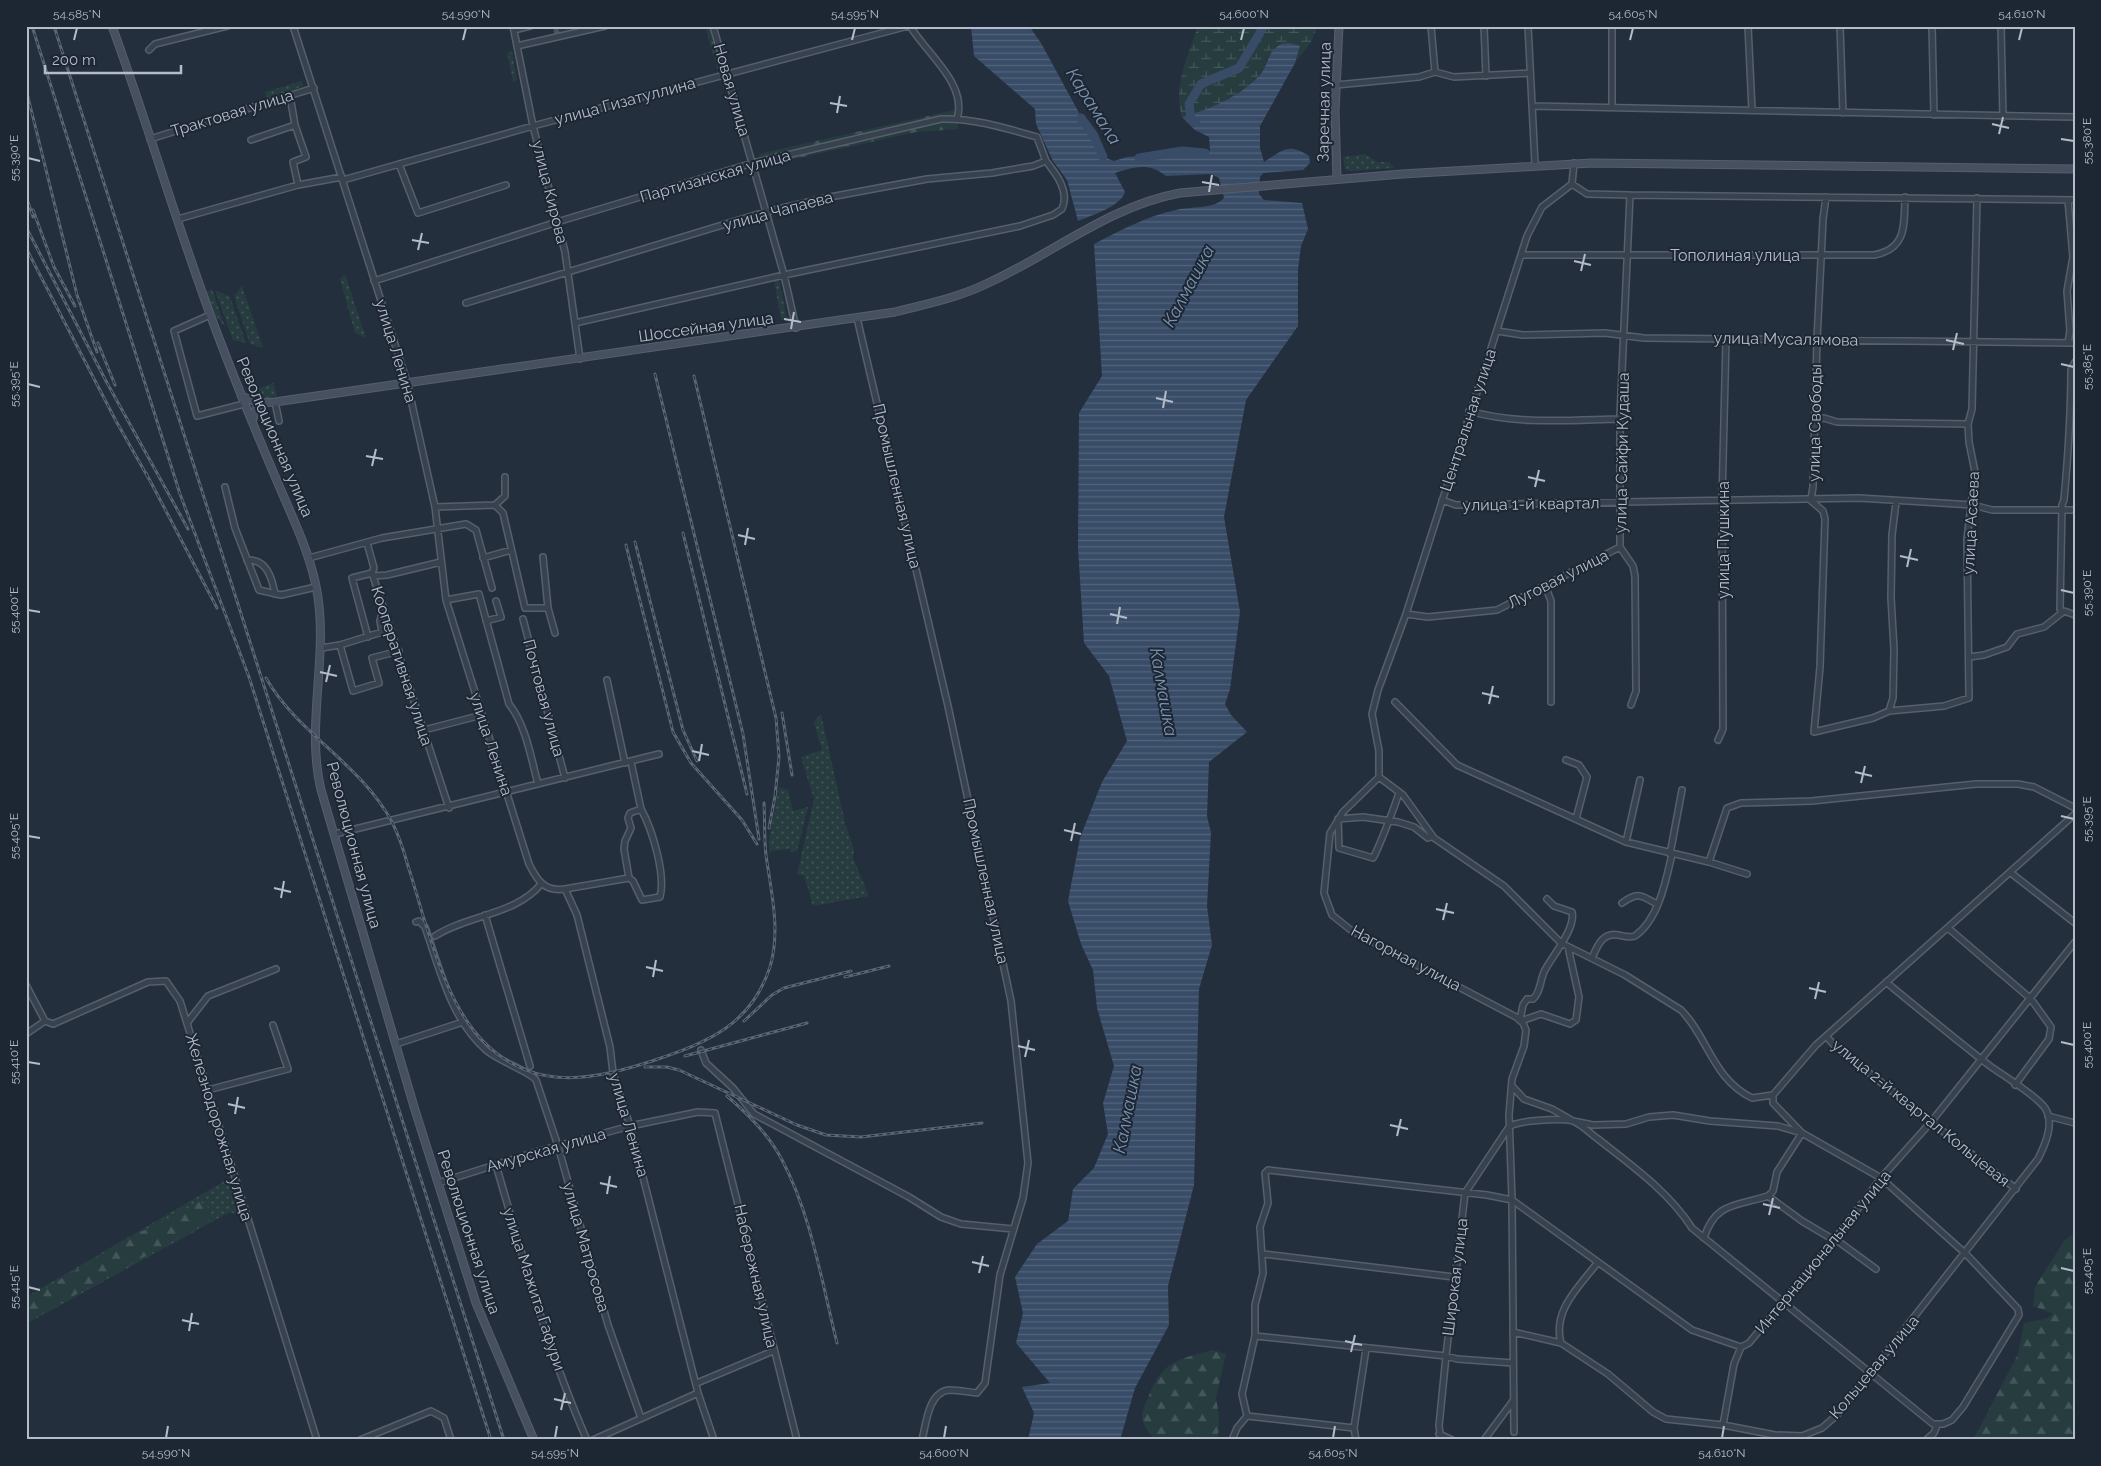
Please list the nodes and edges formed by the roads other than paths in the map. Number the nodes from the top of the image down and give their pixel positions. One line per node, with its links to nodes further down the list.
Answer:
1 (112, 26): 39 (main road, Революционная улица)
2 (199, 26): 19 (street)
3 (227, 26): 19 (street)
4 (293, 26): 27 (street, улица Ленина)
5 (530, 26): 18 (street)
6 (605, 26): 20 (street)
7 (714, 26): 24 (street, Новая улица)
8 (909, 26): 24 (street, улица Гизатуллина); 36 (street)
9 (1339, 26): 26 (main road, Заречная улица)
10 (1431, 26): 22 (street)
11 (1484, 26): 25 (street)
12 (1528, 26): 23 (street)
13 (1612, 26): 30 (street)
14 (1748, 26): 31 (street)
15 (1840, 26): 32 (street)
16 (1932, 26): 33 (street)
17 (2001, 26): 34 (street)
18 (513, 28): 20 (street, улица Кирова)
19 (206, 31): 21 (street)
20 (517, 46): 38 (street, улица Кирова)
21 (149, 50)
22 (1435, 72): 25 (street); 26 (street)
23 (1530, 73): 25 (street); 29 (street)
24 (726, 75): 38 (street, улица Гизатуллина); 42 (street, Новая улица)
25 (1486, 76)
26 (1336, 85): 48 (main road, Заречная улица)
27 (314, 88): 28 (street, Трактовая улица); 47 (street, улица Ленина)
28 (290, 96): 37 (street); 39 (street, Трактовая улица)
29 (1532, 106): 30 (street); 45 (street)
30 (1612, 107): 31 (street)
31 (1752, 110): 32 (street)
32 (1843, 113): 33 (street)
33 (1934, 115): 34 (street)
34 (2003, 116): 35 (street)
35 (2075, 116)
36 (957, 118): 41 (street, Партизанская улица); 42 (street, Партизанская улица)
37 (295, 125): 40 (street); 50 (street)
38 (533, 126): 44 (street, улица Гизатуллина); 59 (street, улица Кирова)
39 (150, 138): 58 (main road, Революционная улица)
40 (251, 140)
41 (1046, 161): 57 (street, улица Чапаева); 64 (street, Шоссейная улица)
42 (753, 163): 57 (street, Новая улица); 59 (street, Партизанская улица)
43 (1574, 163): 45 (main road, Шоссейная улица); 46 (main road, Шоссейная улица); 49 (street)
44 (399, 164): 47 (street, улица Гизатуллина); 51 (street)
45 (1535, 164): 48 (main road, Шоссейная улица)
46 (2075, 169)
47 (342, 178): 50 (street, улица Гизатуллина); 65 (street, улица Ленина)
48 (1337, 178): 68 (main road, Шоссейная улица)
49 (1572, 184): 52 (street); 60 (street, Центральная улица)
50 (298, 185): 58 (street, улица Гизатуллина)
51 (506, 185)
52 (1630, 195): 53 (street); 61 (street, улица Сайфи Кудаша)
53 (1826, 197): 54 (street); 62 (street, улица Свободы)
54 (1905, 197): 55 (street); 62 (street, Тополиная улица)
55 (1977, 198): 56 (street); 75 (street, улица Асаева)
56 (2072, 200): 76 (street)
57 (765, 212): 63 (street, улица Чапаева); 64 (street, Новая улица)
58 (178, 219): 67 (main road, Революционная улица)
59 (557, 222): 63 (street, улица Кирова); 65 (street, Партизанская улица)
60 (1521, 255): 61 (street, Тополиная улица); 71 (street, Центральная улица)
61 (1628, 255): 62 (street, Тополиная улица); 72 (street, улица Сайфи Кудаша)
62 (1821, 256): 74 (street, улица Свободы)
63 (568, 272): 66 (street, улица Чапаева); 69 (street, улица Кирова)
64 (784, 275): 69 (street, Шоссейная улица); 70 (street, Новая улица)
65 (374, 280): 80 (street, улица Ленина)
66 (466, 303)
67 (210, 315): 81 (main road, Революционная улица); 84 (street)
68 (857, 318): 70 (main road, Шоссейная улица); 214 (street, Промышленная улица)
69 (575, 323): 78 (street, улица Кирова)
70 (796, 328): 78 (main road, Шоссейная улица)
71 (1497, 331): 72 (street, улица Мусалямова); 85 (street, Центральная улица)
72 (1626, 336): 73 (street, улица Мусалямова); 86 (street, улица Сайфи Кудаша)
73 (1726, 339): 74 (street, улица Мусалямова); 95 (street, улица Пушкина)
74 (1817, 340): 75 (street, улица Мусалямова); 87 (street, улица Свободы)
75 (1974, 341): 76 (street, улица Мусалямова); 90 (street, улица Асаева)
76 (2068, 343): 77 (street, улица Мусалямова)
77 (2075, 343)
78 (580, 359): 80 (main road, Шоссейная улица)
79 (2075, 362): 101 (street)
80 (407, 382): 82 (main road, Шоссейная улица); 100 (street, улица Ленина)
81 (241, 396): 83 (main road, Шоссейная улица); 84 (main road, Революционная улица)
82 (275, 402): 83 (main road, Шоссейная улица); 88 (street)
83 (262, 403): 89 (main road)
84 (244, 404): 89 (main road, Революционная улица)
85 (1469, 412): 86 (street); 94 (street, Центральная улица)
86 (1620, 419): 97 (street, улица Сайфи Кудаша)
87 (1815, 419): 90 (street); 93 (street, улица Свободы)
88 (279, 421)
89 (252, 422): 108 (main road, Революционная улица)
90 (1968, 424): 99 (street, улица Асаева)
91 (506, 477): 98 (street)
92 (224, 487): 110 (street)
93 (1810, 499): 95 (street, улица 1-й квартал); 96 (street, улица 1-й квартал); 136 (street, улица Свободы)
94 (1442, 500): 97 (street, улица 1-й квартал); 122 (street, Центральная улица)
95 (1722, 501): 97 (street, улица 1-й квартал); 139 (street, улица Пушкина)
96 (1896, 502): 99 (street, улица 1-й квартал); 136 (street)
97 (1621, 503): 105 (street, улица Сайфи Кудаша)
98 (495, 505): 100 (street); 106 (street)
99 (1972, 505): 101 (street, улица 1-й квартал); 131 (street, улица Асаева)
100 (435, 507): 103 (street, улица Ленина)
101 (2061, 510): 102 (street, улица 1-й квартал); 121 (street)
102 (2075, 510)
103 (438, 528): 104 (street); 109 (street); 111 (street, улица Ленина)
104 (366, 543): 108 (street); 112 (street)
105 (1620, 547): 113 (street, Луговая улица); 135 (street, улица Сайфи Кудаша)
106 (511, 550): 109 (street); 119 (street)
107 (544, 556): 119 (street)
108 (309, 558): 114 (main road, Революционная улица)
109 (484, 558): 115 (street)
110 (247, 560): 116 (street); 116 (street)
111 (441, 562): 112 (street); 117 (street, улица Ленина)
112 (372, 574): 120 (street, Кооперативная улица); 127 (street, Кооперативная улица)
113 (1546, 585): 122 (street, Луговая улица); 134 (street)
114 (316, 587): 116 (street); 129 (main road, Революционная улица)
115 (492, 588)
116 (275, 594)
117 (446, 600): 125 (street); 137 (street, улица Ленина)
118 (496, 601): 125 (street)
119 (548, 608): 126 (street)
120 (383, 609): 127 (street); 130 (street, Кооперативная улица)
121 (2062, 613): 123 (street); 131 (street)
122 (1406, 614): 143 (street, Центральная улица)
123 (2075, 614)
124 (523, 619): 144 (street, Почтовая улица)
125 (486, 621): 146 (street)
126 (555, 633)
127 (368, 637): 128 (street)
128 (340, 645): 129 (street); 130 (street)
129 (321, 648): 157 (main road, Революционная улица)
130 (399, 651): 138 (street, Кооперативная улица)
131 (1969, 657): 136 (street, улица Асаева)
132 (607, 680): 142 (street)
133 (1395, 702): 155 (street)
134 (1551, 702)
135 (1630, 704)
136 (1889, 710)
137 (482, 716): 138 (street); 148 (street, улица Ленина)
138 (424, 730): 150 (street, Кооперативная улица)
139 (1718, 740)
140 (660, 754): 142 (street)
141 (1566, 760): 155 (street)
142 (628, 762): 144 (street); 152 (street)
143 (1379, 777): 149 (street); 154 (street, Нагорная улица)
144 (565, 778): 146 (street)
145 (1640, 780): 159 (street)
146 (538, 784): 148 (street)
147 (1682, 790): 160 (street)
148 (506, 791): 150 (street); 165 (street, улица Ленина)
149 (1399, 792): 156 (street); 158 (street)
150 (449, 808): 157 (street)
151 (2075, 808): 161 (street)
152 (641, 809): 164 (street); 164 (street)
153 (2075, 814): 162 (street)
154 (1338, 819): 156 (street); 156 (street); 183 (street, Нагорная улица)
155 (1576, 819): 159 (street)
156 (1388, 821): 158 (street)
157 (335, 834): 190 (main road, Революционная улица)
158 (1432, 836): 176 (street)
159 (1626, 842): 160 (street)
160 (1671, 854): 161 (street); 169 (street)
161 (1710, 862): 163 (street)
162 (2011, 873): 172 (street); 173 (street)
163 (1748, 874)
164 (629, 878): 166 (street)
165 (541, 884): 166 (street); 170 (street)
166 (565, 889): 203 (street, улица Ленина)
167 (1547, 899): 176 (street)
168 (1622, 903): 169 (street)
169 (1657, 904): 178 (street)
170 (484, 915): 174 (street); 193 (street)
171 (416, 922): 185 (street)
172 (2075, 924)
173 (1948, 928): 180 (street); 182 (street)
174 (435, 936)
175 (2075, 942): 182 (street, Интернациональная улица)
176 (1561, 943): 177 (street); 183 (street)
177 (1568, 947): 178 (street); 183 (street)
178 (1592, 958): 197 (street)
179 (276, 969): 186 (street)
180 (1886, 982): 189 (street); 192 (street)
181 (26, 985): 184 (street)
182 (2031, 999): 192 (street, Интернациональная улица); 195 (street)
183 (1519, 1019): 194 (street)
184 (45, 1021): 186 (street, Железнодорожная улица); 188 (street)
185 (463, 1022): 190 (street); 206 (street, улица Матросова)
186 (187, 1023): 196 (street, Железнодорожная улица)
187 (273, 1025): 196 (street)
188 (26, 1034)
189 (1826, 1036): 197 (street); 201 (street, улица 2-й квартал Кольцевая)
190 (396, 1044): 209 (main road, Революционная улица)
191 (701, 1050): 214 (street)
192 (1981, 1059): 195 (street); 201 (street, Интернациональная улица)
193 (530, 1066)
194 (1511, 1085): 200 (street); 204 (street)
195 (2015, 1085): 199 (street)
196 (208, 1090): 242 (street, Железнодорожная улица)
197 (1773, 1095): 205 (street)
198 (715, 1113): 203 (street, Амурская улица); 228 (street, Набережная улица)
199 (2048, 1116): 202 (street); 210 (street, Кольцевая улица)
200 (1573, 1121): 204 (street); 205 (street); 215 (street)
201 (1931, 1122): 208 (street, Интернациональная улица); 210 (street, улица 2-й квартал Кольцевая)
202 (2075, 1123)
203 (630, 1126): 206 (street, Амурская улица); 232 (street, улица Ленина)
204 (1509, 1127): 211 (street, Широкая улица); 213 (street)
205 (1802, 1133): 208 (street); 212 (street)
206 (558, 1146): 207 (street, Амурская улица); 236 (street, улица Матросова)
207 (496, 1165): 209 (street, Амурская улица); 246 (street, улица Мажита Гафури)
208 (1881, 1178): 216 (street, Интернациональная улица); 218 (street)
209 (438, 1183): 245 (main road, Революционная улица)
210 (2016, 1189): 218 (street, Кольцевая улица)
211 (1465, 1194): 213 (street); 217 (street); 221 (street, Широкая улица)
212 (1768, 1196): 215 (street); 216 (street)
213 (1512, 1200): 219 (street, Интернациональная улица); 223 (street)
214 (1013, 1229): 250 (street, Промышленная улица)
215 (1704, 1238): 222 (street)
216 (1835, 1240): 220 (street); 222 (street, Интернациональная улица)
217 (1263, 1254): 221 (street); 224 (street)
218 (1966, 1254): 231 (street, Кольцевая улица); 237 (street)
219 (1598, 1262): 225 (street); 226 (street, Интернациональная улица)
220 (1876, 1269)
221 (1454, 1277): 229 (street, Широкая улица)
222 (1782, 1303): 226 (street, Интернациональная улица); 231 (street)
223 (1513, 1332): 225 (street); 230 (street)
224 (1255, 1336): 227 (street); 235 (street)
225 (1561, 1342): 238 (street, Кольцевая улица)
226 (1741, 1347): 238 (street)
227 (1366, 1349): 229 (street); 239 (street)
228 (773, 1350): 232 (street); 249 (street, Набережная улица)
229 (1446, 1356): 230 (street); 241 (street, Широкая улица)
230 (1513, 1363): 234 (street)
231 (1870, 1374): 237 (street); 238 (street, Кольцевая улица)
232 (697, 1383): 233 (street, улица Ленина)
233 (698, 1393): 236 (street); 248 (street, улица Ленина)
234 (1514, 1400): 240 (street); 254 (street)
235 (1247, 1416): 239 (street); 251 (street)
236 (641, 1418): 247 (street)
237 (1935, 1424): 255 (street)
238 (1723, 1425)
239 (1354, 1428): 252 (street)
240 (1514, 1432)
241 (1440, 1437): 253 (street)
242 (317, 1440)
243 (360, 1440): 244 (street)
244 (450, 1440)
245 (534, 1440)
246 (587, 1440)
247 (593, 1440)
248 (714, 1440)
249 (798, 1440)
250 (922, 1440)
251 (1232, 1440)
252 (1356, 1440)
253 (1452, 1440)
254 (1484, 1440)
255 (1926, 1440)

